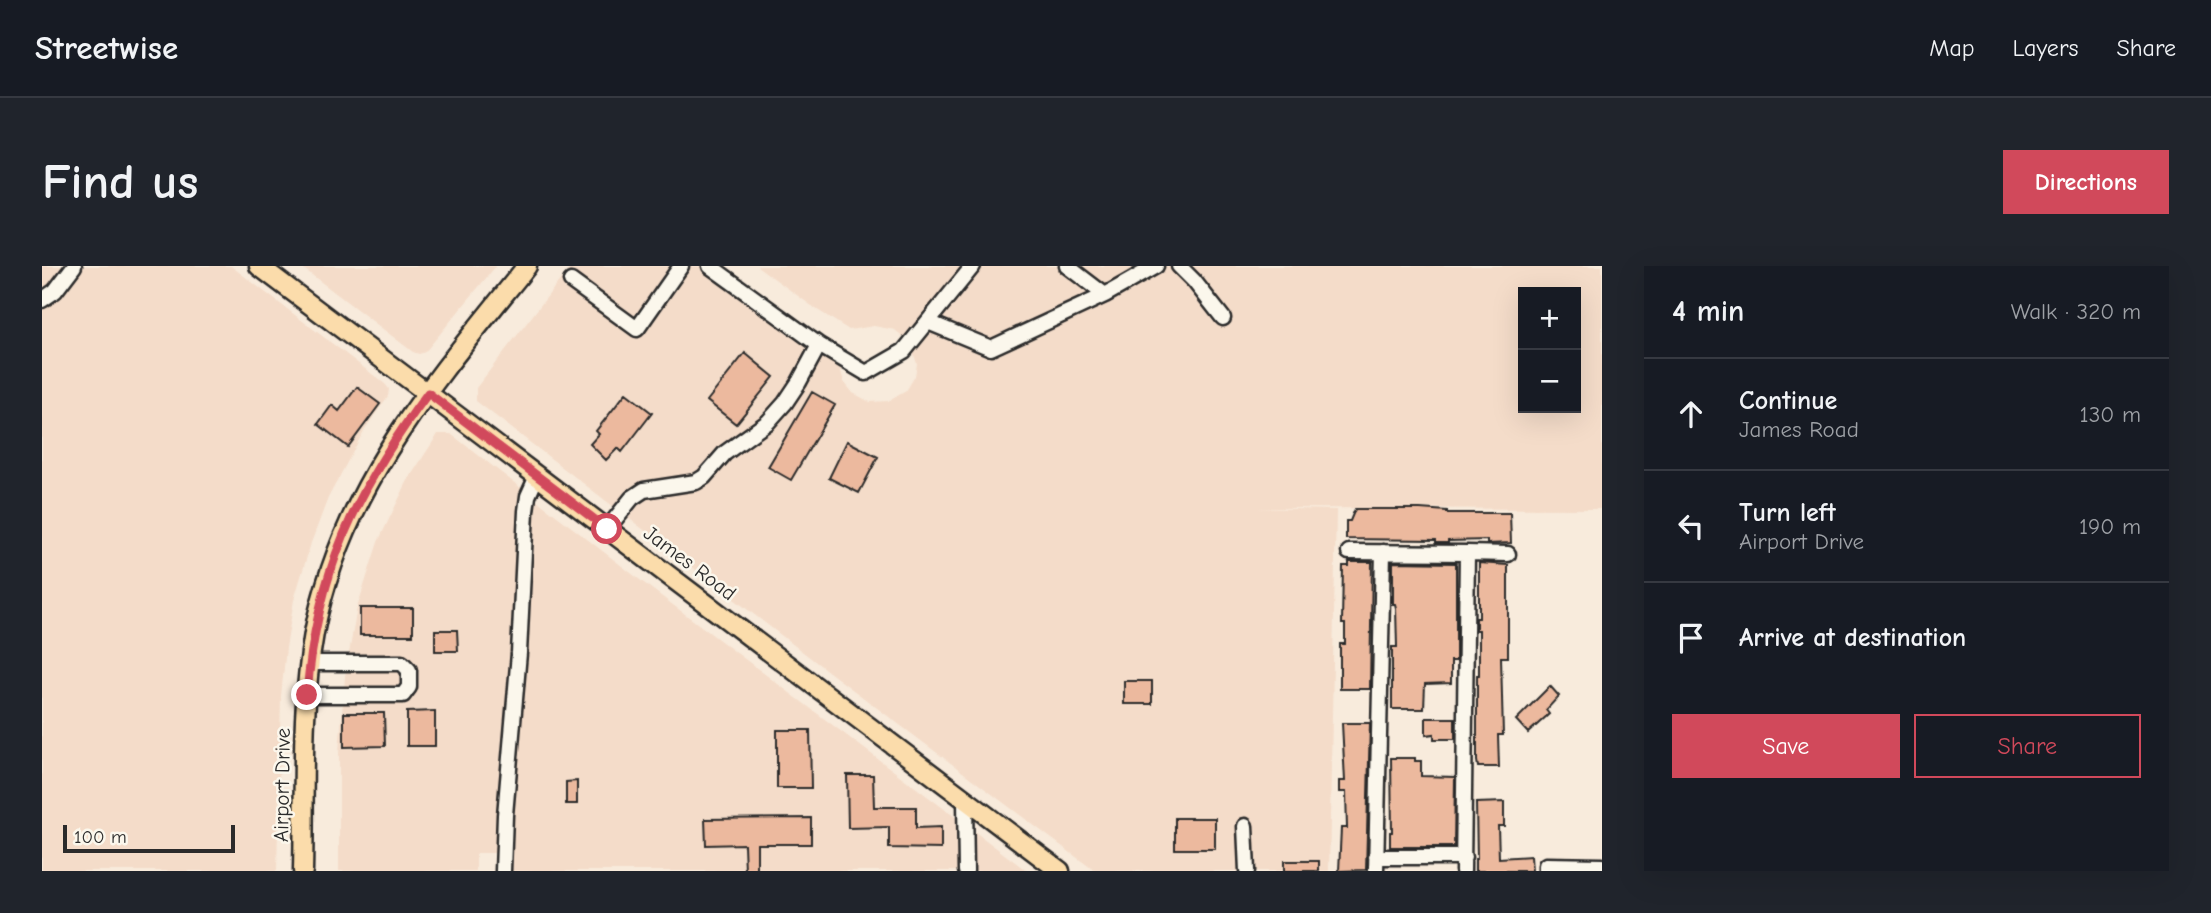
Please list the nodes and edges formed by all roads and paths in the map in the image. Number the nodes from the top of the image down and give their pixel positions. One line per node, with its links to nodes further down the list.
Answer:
1 (74, 266): 12 (street)
2 (527, 266): 16 (main road, Airport Drive)
3 (681, 266): 10 (street)
4 (710, 266): 15 (street)
5 (973, 266): 14 (street)
6 (1067, 266): 11 (street)
7 (1156, 266): 11 (street)
8 (1179, 266): 13 (street)
9 (262, 267): 16 (main road, James Road)
10 (571, 281)
11 (1105, 295): 14 (street)
12 (42, 300)
13 (1223, 318)
14 (928, 322): 15 (street)
15 (819, 345): 18 (street)
16 (428, 393): 17 (main road, James Road); 23 (main road, Airport Drive)
17 (537, 476): 18 (main road, James Road); 31 (street)
18 (607, 529): 25 (main road, James Road)
19 (1349, 552): 20 (street)
20 (1383, 552): 21 (street); 27 (street)
21 (1467, 553): 22 (street); 28 (street)
22 (1508, 554)
23 (310, 663): 24 (main road, Airport Drive); 24 (street)
24 (307, 695): 30 (main road, Airport Drive)
25 (965, 799): 32 (street); 33 (main road, James Road)
26 (1245, 826): 34 (street)
27 (1376, 864): 28 (street)
28 (1463, 864)
29 (1602, 866): 35 (street)
30 (303, 871)
31 (503, 871)
32 (966, 871)
33 (1060, 871)
34 (1247, 871)
35 (1546, 871)

